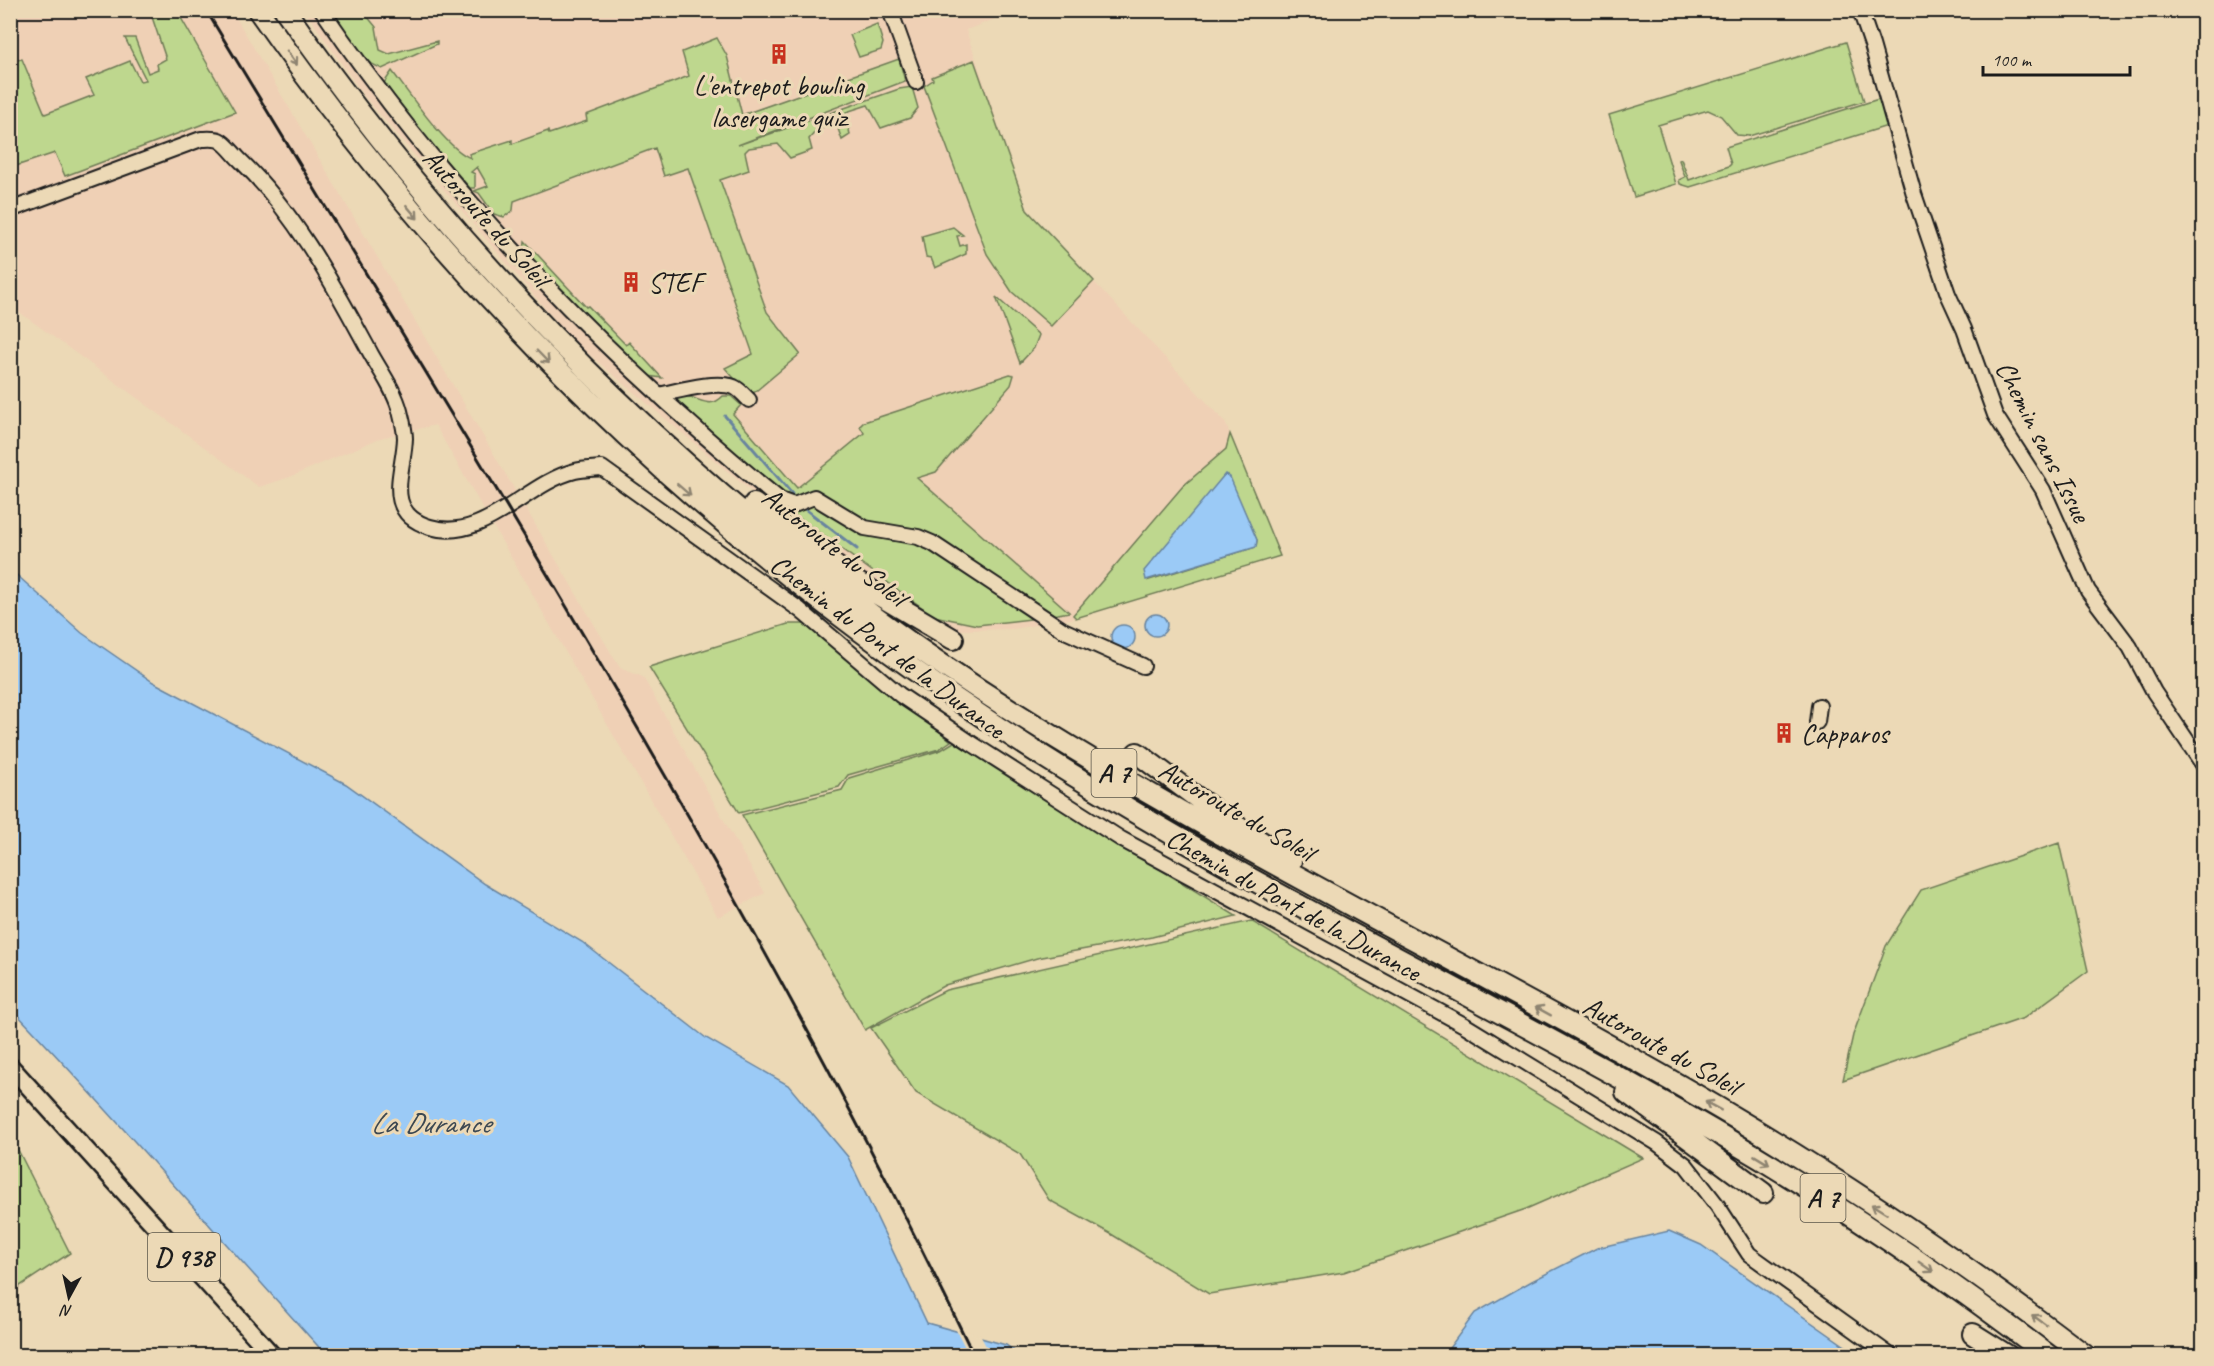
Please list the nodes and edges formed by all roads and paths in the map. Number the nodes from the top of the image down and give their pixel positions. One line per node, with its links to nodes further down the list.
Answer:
1 (258, 10): 18 (highway, Autoroute du Soleil / A 7, one-way to 18)
2 (285, 10): 8 (highway, Autoroute du Soleil / A 7)
3 (322, 10): 9 (street)
4 (890, 10): 6 (street)
5 (1860, 10): 16 (street, Chemin sans Issue)
6 (916, 82)
7 (10, 210): 23 (street, Chemin du Pont de la Durance)
8 (583, 366): 11 (highway); 17 (highway, Autoroute du Soleil / A 7)
9 (658, 395): 10 (street); 12 (street)
10 (749, 400)
11 (952, 639)
12 (1143, 666)
13 (1819, 706): 14 (street)
14 (1816, 722)
15 (1137, 753): 17 (highway)
16 (2204, 766)
17 (1401, 934): 26 (highway, Autoroute du Soleil / A 7, one-way to 17)
18 (1584, 1059): 20 (highway); 25 (highway, Autoroute du Soleil / A 7, one-way to 25)
19 (10, 1066): 22 (main road, D 938)
20 (1763, 1193)
21 (1973, 1334): 24 (highway)
22 (273, 1356)
23 (1891, 1356)
24 (2008, 1356)
25 (2049, 1356)
26 (2086, 1356)

